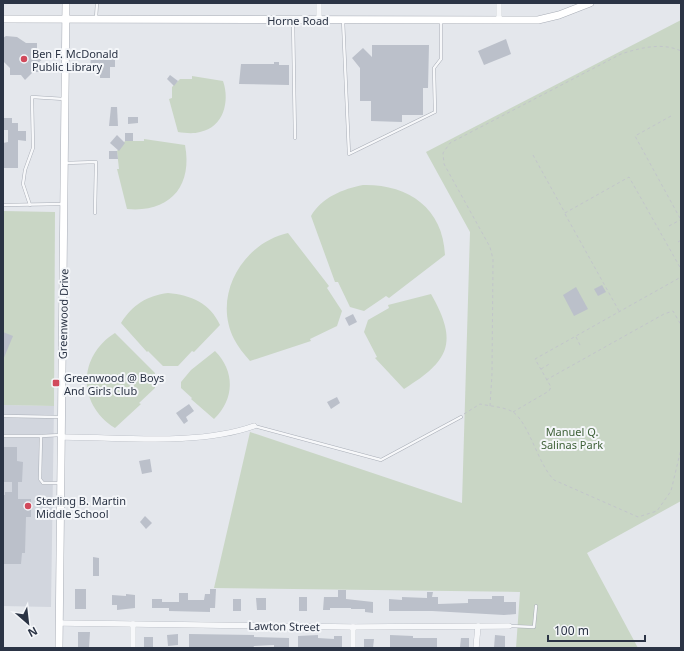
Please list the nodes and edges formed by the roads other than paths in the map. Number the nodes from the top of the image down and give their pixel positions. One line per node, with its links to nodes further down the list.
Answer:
1 (66, 3): 9 (main road, Greenwood Drive)
2 (96, 3): 10 (lane)
3 (319, 3): 12 (street)
4 (499, 3): 13 (street)
5 (590, 3): 13 (main road, Horne Road)
6 (441, 18): 8 (main road, Horne Road); 8 (lane); 13 (main road, Horne Road)
7 (3, 19): 9 (main road, Horne Road)
8 (342, 19): 12 (main road, Horne Road)
9 (66, 20): 10 (main road, Horne Road); 14 (main road, Greenwood Drive)
10 (96, 20): 11 (main road, Horne Road)
11 (293, 20): 12 (main road, Horne Road); 15 (lane)
12 (319, 20)
13 (499, 20)
14 (65, 98): 16 (main road, Greenwood Drive); 19 (lane)
15 (295, 138)
16 (64, 163): 17 (main road, Greenwood Drive); 20 (lane)
17 (64, 204): 19 (lane); 22 (main road, Greenwood Drive)
18 (3, 205): 19 (lane)
19 (30, 205)
20 (95, 213)
21 (3, 416): 22 (lane)
22 (62, 417): 27 (main road, Greenwood Drive)
23 (461, 417): 24 (lane)
24 (254, 426): 27 (street)
25 (3, 436): 26 (lane)
26 (41, 436): 27 (lane); 28 (lane)
27 (61, 436): 28 (main road, Greenwood Drive)
28 (61, 483): 30 (main road, Greenwood Drive)
29 (536, 606): 33 (lane)
30 (59, 623): 31 (street, Lawton Street); 35 (main road, Greenwood Drive)
31 (133, 624): 34 (street, Lawton Street); 36 (street)
32 (478, 626): 33 (street, Lawton Street); 34 (street, Lawton Street); 38 (street)
33 (509, 626)
34 (354, 627): 37 (street)
35 (59, 648)
36 (133, 648)
37 (353, 648)
38 (476, 648)

